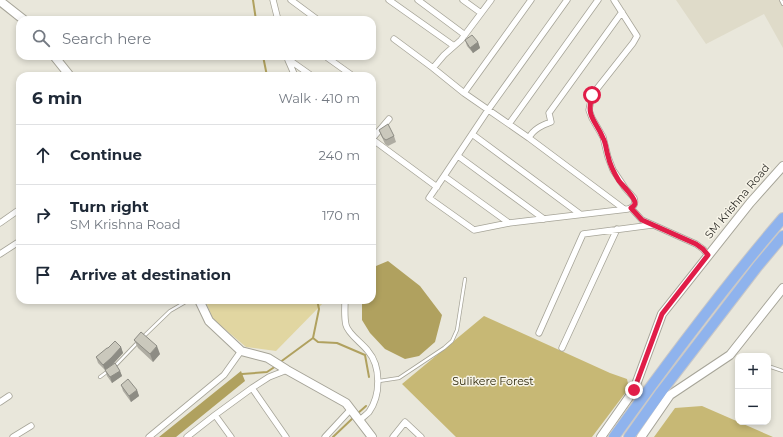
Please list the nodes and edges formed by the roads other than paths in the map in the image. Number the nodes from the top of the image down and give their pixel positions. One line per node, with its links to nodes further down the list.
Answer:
1 (0, 0): 16 (street)
2 (273, 0): 17 (street)
3 (292, 0): 18 (street)
4 (389, 0): 21 (street)
5 (418, 0): 19 (street)
6 (463, 0): 15 (street)
7 (491, 0): 15 (street)
8 (531, 0): 31 (street)
9 (567, 0): 32 (street)
10 (598, 0): 34 (street)
11 (614, 0): 14 (street)
12 (781, 0): 13 (lane)
13 (783, 4)
14 (622, 12): 37 (street); 43 (street)
15 (481, 13): 19 (street)
16 (19, 16)
17 (277, 16)
18 (313, 16)
19 (465, 35): 21 (street)
20 (394, 39): 26 (street)
21 (454, 46): 26 (street)
22 (57, 60): 27 (street)
23 (289, 60): 28 (street)
24 (291, 60): 29 (street)
25 (331, 60): 30 (street)
26 (433, 68): 31 (street)
27 (67, 72)
28 (293, 72)
29 (307, 72)
30 (347, 72)
31 (464, 94): 32 (street)
32 (488, 110): 34 (street); 36 (street)
33 (389, 119): 35 (street)
34 (509, 124): 37 (street)
35 (376, 134)
36 (472, 134): 39 (street); 46 (street)
37 (529, 138): 44 (street)
38 (376, 142): 42 (street)
39 (458, 156): 41 (street); 48 (street)
40 (783, 166): 56 (street, SM Krishna Road)
41 (444, 176): 42 (street); 50 (street)
42 (437, 187): 50 (street)
43 (631, 208): 44 (street); 51 (street)
44 (624, 209): 46 (street)
45 (16, 212): 49 (street)
46 (580, 214): 48 (street)
47 (783, 218): 87 (highway)
48 (544, 219): 50 (street)
49 (0, 223)
50 (509, 223)
51 (652, 225): 52 (street); 56 (street)
52 (617, 229): 62 (street); 63 (street)
53 (783, 236): 88 (highway)
54 (16, 243): 55 (street)
55 (0, 254)
56 (708, 255): 86 (street, SM Krishna Road)
57 (465, 279): 69 (lane)
58 (783, 288): 89 (street)
59 (181, 304): 68 (lane)
60 (201, 304): 64 (street)
61 (345, 304): 69 (street)
62 (539, 333)
63 (562, 348)
64 (241, 351): 66 (street); 78 (street)
65 (771, 367): 67 (lane)
66 (287, 370): 70 (street); 73 (street)
67 (783, 371)
68 (100, 378)
69 (378, 381): 75 (street)
70 (252, 388): 74 (street); 81 (street)
71 (9, 396): 72 (street)
72 (0, 402)
73 (351, 409): 75 (street); 82 (street)
74 (215, 415): 79 (street); 80 (street)
75 (360, 420): 83 (street)
76 (31, 426): 77 (street)
77 (13, 437)
78 (149, 437)
79 (187, 437)
80 (230, 437)
81 (286, 437)
82 (325, 437)
83 (372, 437)
84 (394, 437): 85 (street)
85 (421, 437)
86 (601, 437)
87 (614, 437)
88 (629, 437)
89 (641, 437)

